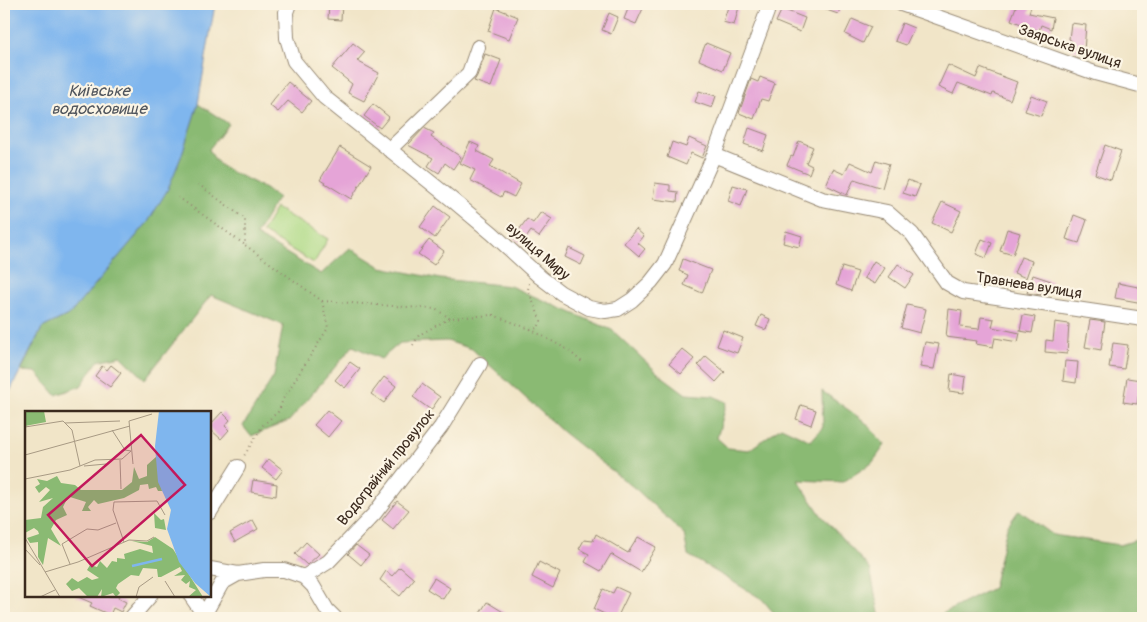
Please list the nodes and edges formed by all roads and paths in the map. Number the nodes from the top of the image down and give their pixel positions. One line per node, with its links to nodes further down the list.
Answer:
1 (289, 4): 6 (street, вулиця Миру)
2 (770, 4): 7 (street, вулиця Миру)
3 (902, 4): 5 (street, Заярська вулиця)
4 (478, 47): 6 (street)
5 (1143, 86)
6 (389, 150): 11 (street, вулиця Миру)
7 (714, 155): 11 (street, вулиця Миру); 14 (street, Травнева вулиця)
8 (198, 184): 10 (path)
9 (178, 197): 10 (path)
10 (245, 245): 12 (path)
11 (540, 277): 15 (path)
12 (322, 301): 13 (path); 19 (path)
13 (450, 318): 15 (path); 16 (path)
14 (1143, 320)
15 (530, 329): 17 (path)
16 (413, 345)
17 (583, 363)
18 (480, 364): 23 (street, Водограйний провулок)
19 (238, 467): 20 (street)
20 (211, 510)
21 (211, 569): 22 (street)
22 (238, 574): 23 (street); 26 (street)
23 (304, 577): 28 (street)
24 (149, 597): 27 (street)
25 (192, 597): 26 (street)
26 (204, 616)
27 (131, 618)
28 (335, 618)

